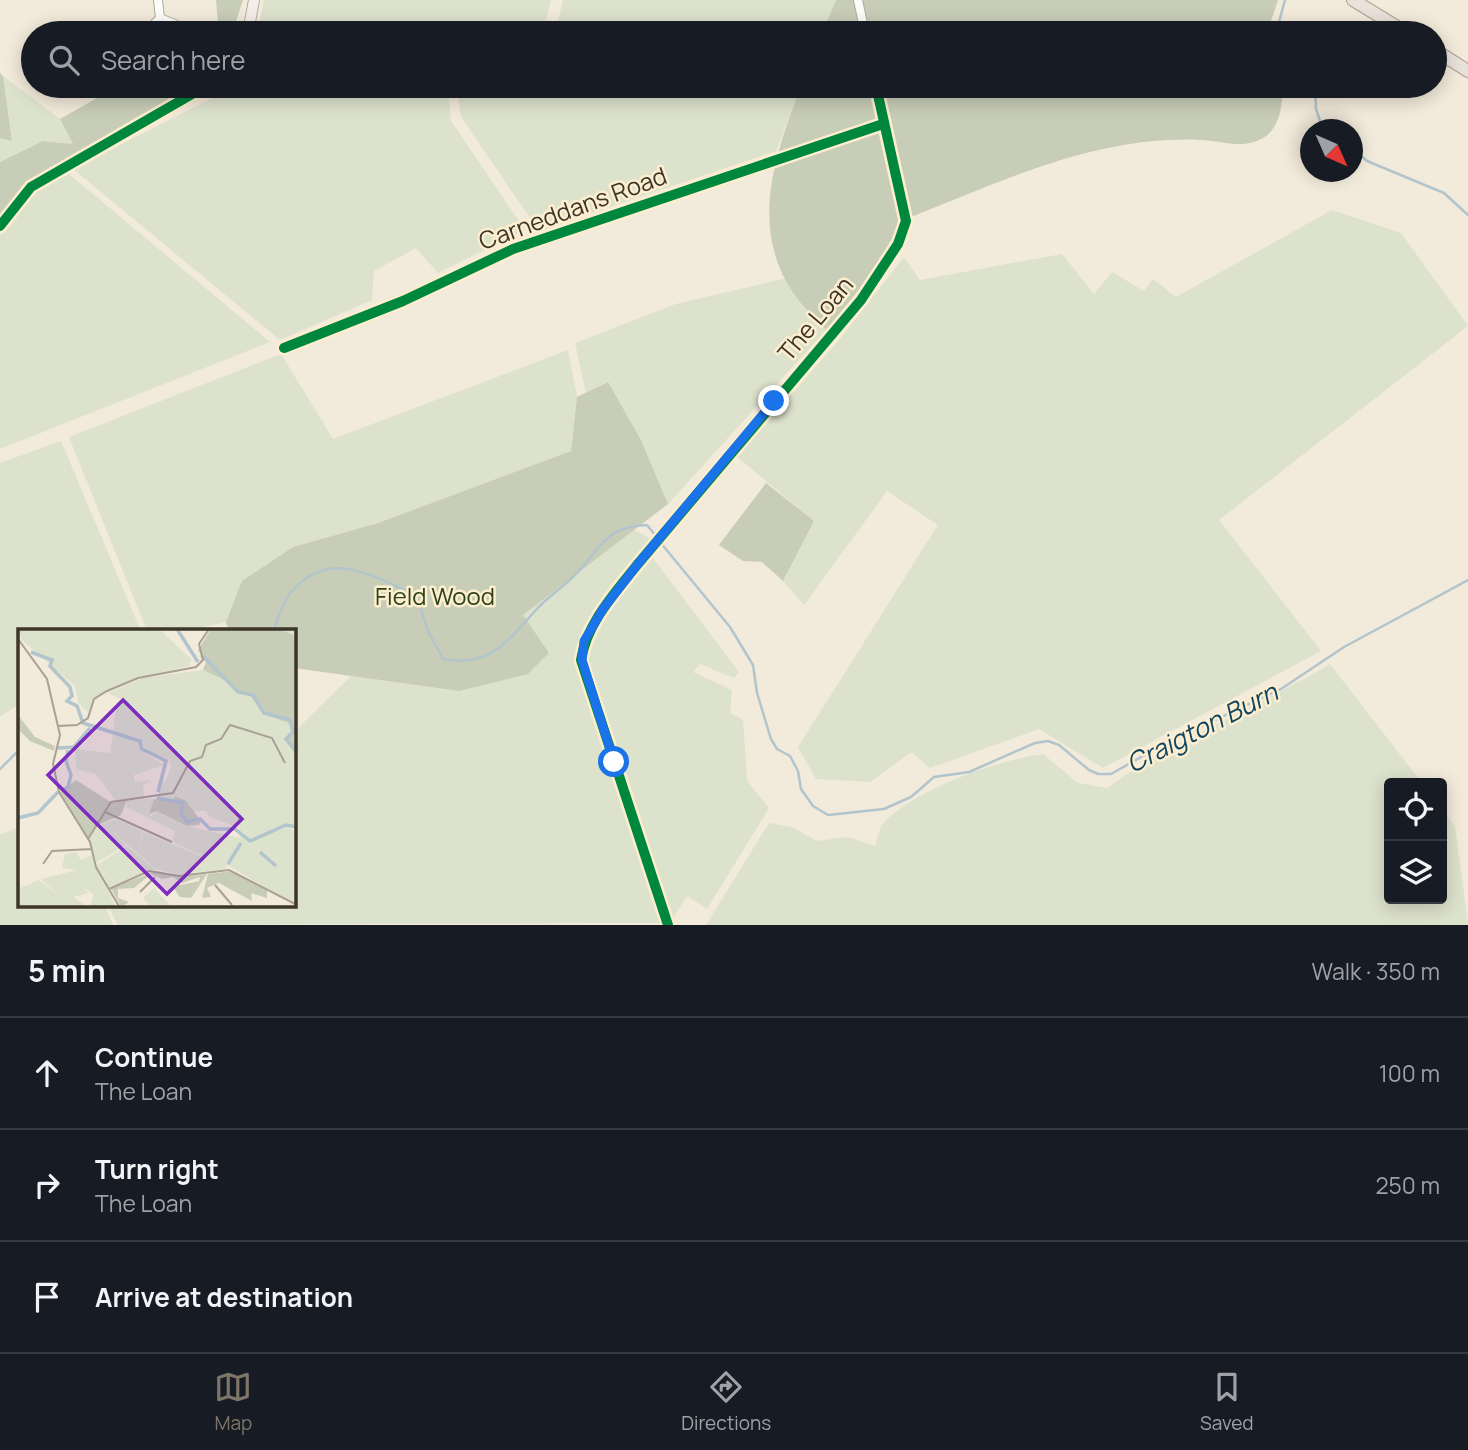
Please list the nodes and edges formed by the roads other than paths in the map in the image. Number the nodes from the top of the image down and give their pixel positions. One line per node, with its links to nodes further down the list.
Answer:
1 (158, 0): 5 (street)
2 (254, 0): 8 (street)
3 (858, 0): 9 (street)
4 (1353, 0): 10 (main road)
5 (160, 18): 6 (street); 7 (street)
6 (157, 21)
7 (167, 21)
8 (250, 21)
9 (862, 21)
10 (1387, 21)
11 (1447, 58): 12 (main road)
12 (1468, 71)
13 (185, 98): 16 (street)
14 (878, 98): 15 (street, The Loan)
15 (883, 124): 17 (street, Carneddans Road); 18 (street, The Loan)
16 (0, 226)
17 (284, 348)
18 (668, 925)

